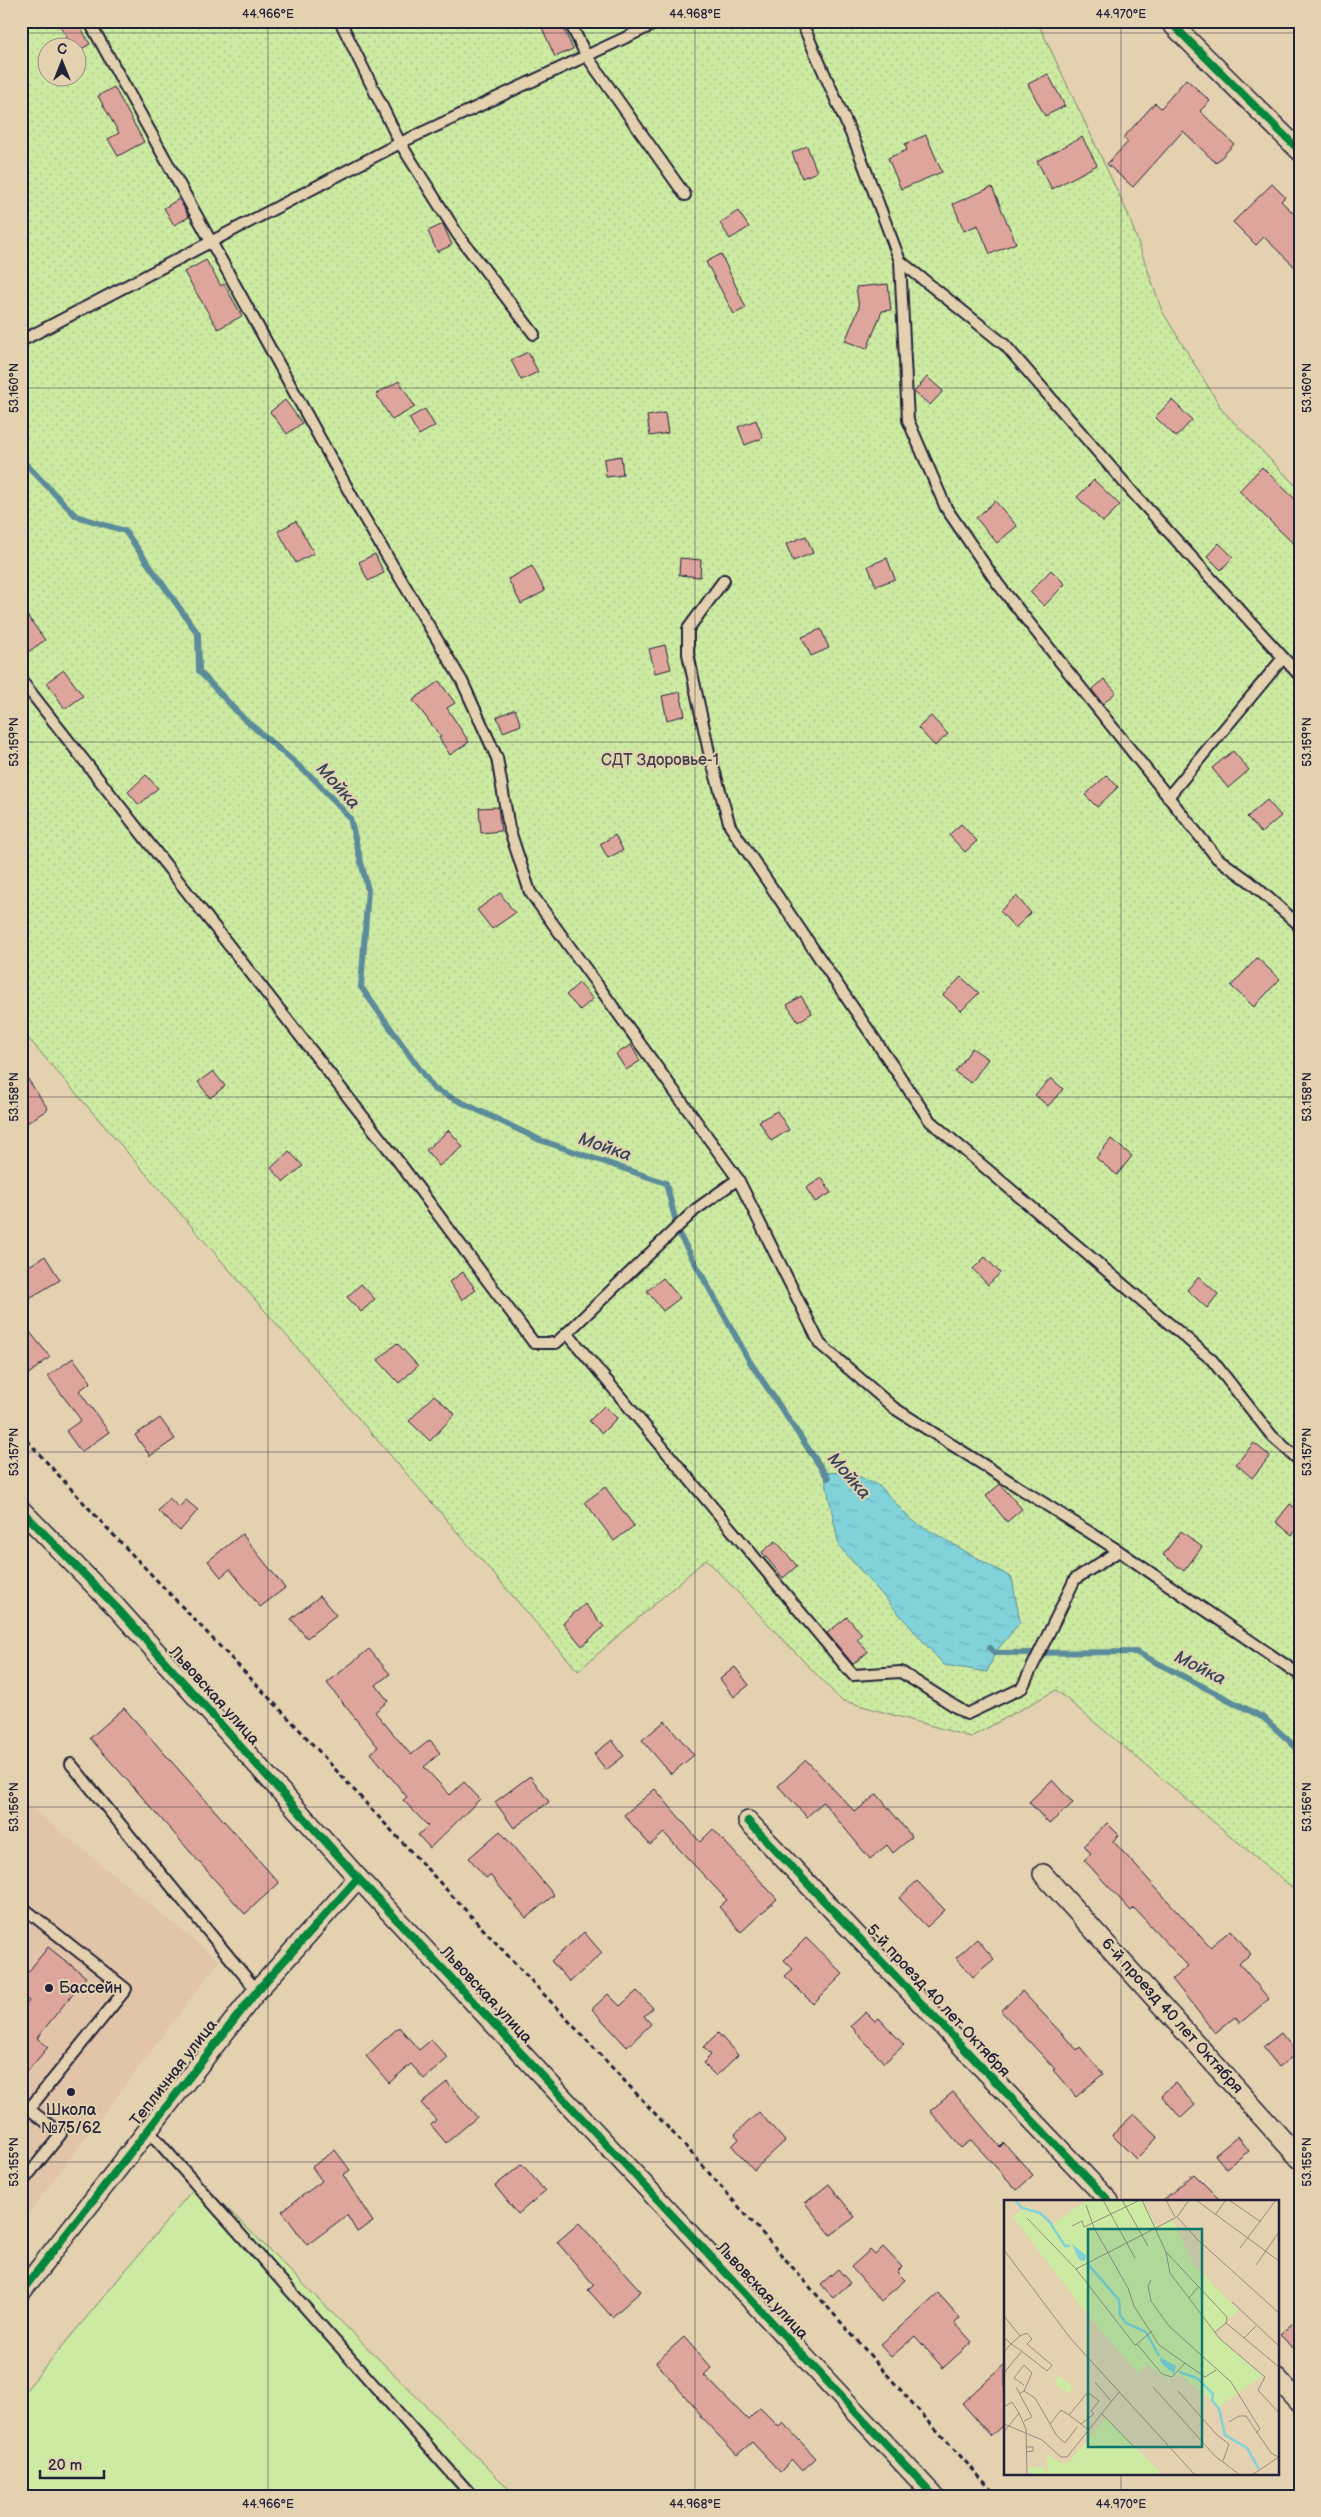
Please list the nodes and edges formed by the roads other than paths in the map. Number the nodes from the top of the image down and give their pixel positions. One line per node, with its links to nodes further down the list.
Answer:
1 (89, 21): 11 (lane)
2 (340, 21): 8 (lane)
3 (568, 21): 7 (lane)
4 (661, 21): 7 (lane)
5 (801, 21): 12 (lane)
6 (1169, 21): 9 (street)
7 (586, 55): 8 (lane); 10 (lane)
8 (400, 143): 11 (lane); 13 (lane)
9 (1300, 151)
10 (684, 195)
11 (212, 243): 14 (lane); 21 (lane)
12 (900, 261): 16 (lane); 19 (lane)
13 (534, 334)
14 (21, 341)
15 (724, 580): 23 (lane)
16 (1283, 658): 17 (lane); 19 (lane)
17 (1300, 676)
18 (21, 680): 22 (lane)
19 (1168, 797): 20 (lane)
20 (1300, 929)
21 (738, 1179): 22 (lane); 25 (lane)
22 (567, 1333): 25 (lane)
23 (1300, 1461)
24 (21, 1510): 30 (street, Львовская улица)
25 (1119, 1551): 26 (lane)
26 (1300, 1675)
27 (71, 1764): 32 (lane)
28 (748, 1821): 36 (street, 5-й проезд 40 лет Октября)
29 (1043, 1874): 34 (street, 6-й проезд 40 лет Октября)
30 (358, 1878): 32 (street, Тепличная улица); 41 (street, Львовская улица)
31 (21, 1906): 35 (lane)
32 (256, 1990): 33 (street, Тепличная улица)
33 (147, 2129): 37 (street, Тепличная улица); 40 (lane)
34 (1300, 2158)
35 (21, 2184)
36 (1108, 2200)
37 (21, 2292)
38 (1278, 2379): 39 (street)
39 (1300, 2403)
40 (472, 2496)
41 (934, 2496)

